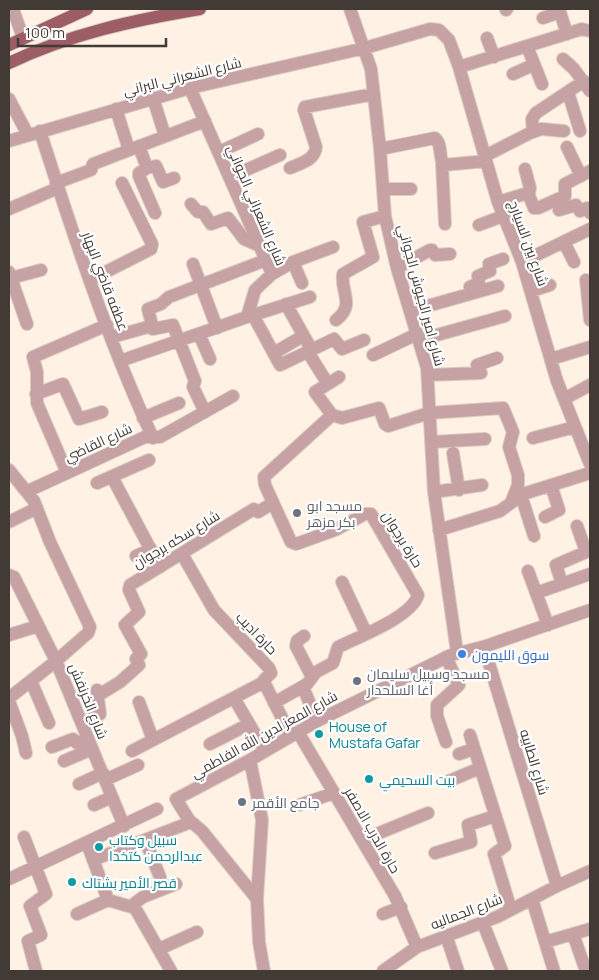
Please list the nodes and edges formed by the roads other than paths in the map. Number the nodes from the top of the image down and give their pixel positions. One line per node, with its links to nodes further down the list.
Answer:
1 (13, 9): 10 (street)
2 (200, 9): 5 (main road)
3 (350, 9): 14 (street, شارع امير الجيوش الجواني)
4 (80, 10): 10 (main road)
5 (186, 10): 17 (main road)
6 (543, 18): 9 (street)
7 (590, 31): 9 (street)
8 (443, 32): 14 (street, شارع الشعراني البراني); 19 (street, شارع بين السيارج)
9 (567, 34): 13 (street)
10 (24, 38): 12 (main road)
11 (487, 38): 15 (street)
12 (9, 45)
13 (527, 46): 15 (street); 18 (street)
14 (366, 48): 23 (street, شارع الشعراني البراني); 25 (street, شارع امير الجيوش الجواني)
15 (494, 57): 19 (street)
16 (563, 59): 22 (street)
17 (9, 64)
18 (533, 65): 20 (street); 21 (street)
19 (459, 68): 42 (street, شارع بين السيارج)
20 (513, 74)
21 (542, 84)
22 (587, 86): 24 (street)
23 (190, 88): 26 (street, شارع الشعراني البراني); 29 (street, شارع الشعراني الجواني)
24 (568, 92): 31 (street); 33 (street)
25 (374, 94): 39 (street, شارع امير الجيوش الجواني); 44 (street)
26 (152, 98): 28 (street, شارع الشعراني البراني); 35 (street)
27 (9, 99): 32 (street, عطفه قاضي البهار)
28 (116, 109): 32 (street, شارع الشعراني البراني); 38 (street)
29 (205, 120): 35 (street); 40 (street, شارع الشعراني الجواني)
30 (564, 131): 33 (street)
31 (580, 131)
32 (34, 133): 36 (street, شارع الشعراني البراني); 51 (street, عطفه قاضي البهار)
33 (530, 133): 42 (street)
34 (258, 134): 40 (street)
35 (165, 136): 38 (street)
36 (9, 141)
37 (567, 147): 47 (street)
38 (134, 148): 46 (street); 51 (street)
39 (380, 149): 43 (street); 52 (street, شارع امير الجيوش الجواني)
40 (219, 152): 48 (street, شارع الشعراني الجواني)
41 (280, 156): 48 (street)
42 (485, 158): 43 (street); 55 (street, شارع بين السيارج)
43 (442, 164): 63 (street)
44 (290, 168)
45 (525, 169): 54 (street)
46 (143, 172): 49 (street); 59 (street)
47 (586, 173): 54 (street)
48 (230, 177): 67 (street, شارع الشعراني الجواني)
49 (174, 178)
50 (122, 183): 80 (street)
51 (57, 185): 57 (street); 80 (street, عطفه قاضي البهار)
52 (383, 189): 53 (street); 61 (street, شارع امير الجيوش الجواني)
53 (410, 189)
54 (529, 193): 55 (street)
55 (498, 202): 62 (street, شارع بين السيارج)
56 (191, 204): 67 (street)
57 (9, 209)
58 (559, 210): 60 (street)
59 (155, 213)
60 (590, 213)
61 (385, 216): 76 (street, شارع امير الجيوش الجواني); 94 (street)
62 (503, 216): 64 (street); 73 (street, شارع بين السيارج)
63 (445, 224)
64 (479, 224)
65 (590, 229): 66 (street)
66 (564, 242): 73 (street); 74 (street)
67 (260, 246): 71 (street, شارع الشعراني الجواني)
68 (333, 246): 72 (street)
69 (450, 254): 76 (street)
70 (503, 259): 87 (street)
71 (266, 260): 78 (street, شارع الشعراني الجواني); 84 (street)
72 (294, 262): 78 (street); 82 (street)
73 (522, 262): 86 (street, شارع بين السيارج)
74 (574, 262)
75 (193, 264): 84 (street)
76 (397, 268): 90 (street, شارع امير الجيوش الجواني)
77 (41, 270): 79 (street)
78 (272, 274): 91 (street, شارع الشعراني الجواني)
79 (10, 275): 95 (street)
80 (90, 280): 98 (street, عطفه قاضي البهار)
81 (586, 280): 93 (street)
82 (302, 282)
83 (550, 284): 86 (street)
84 (201, 285): 96 (street); 97 (street)
85 (498, 286): 87 (street)
86 (531, 291): 109 (street, شارع بين السيارج)
87 (472, 295): 90 (street)
88 (310, 297): 89 (street)
89 (286, 304): 91 (street); 100 (street)
90 (410, 310): 101 (street, شارع امير الجيوش الجواني)
91 (250, 316): 96 (street); 106 (street)
92 (505, 316): 101 (street)
93 (590, 318)
94 (336, 320)
95 (27, 324)
96 (217, 328): 99 (street)
97 (153, 329): 98 (street); 103 (street)
98 (109, 331): 111 (street, عطفه قاضي البهار); 114 (street)
99 (200, 334): 103 (street); 110 (street)
100 (303, 336): 105 (street); 106 (street)
101 (418, 337): 107 (street); 112 (street, شارع امير الجيوش الجواني)
102 (364, 340): 105 (street)
103 (179, 341): 111 (street); 119 (street)
104 (590, 347): 109 (street)
105 (310, 349): 106 (street); 121 (street)
106 (274, 353)
107 (373, 354)
108 (497, 358): 112 (street)
109 (551, 359): 116 (street, شارع بين السيارج)
110 (210, 360)
111 (120, 361): 122 (street, عطفه قاضي البهار)
112 (428, 375): 120 (street, شارع امير الجيوش الجواني)
113 (590, 385): 116 (street)
114 (36, 394): 118 (street); 133 (street)
115 (233, 396): 119 (street, شارع القاضي)
116 (564, 398): 123 (street, شارع بين السيارج)
117 (179, 403): 122 (street)
118 (102, 412)
119 (204, 412): 124 (street, شارع القاضي)
120 (429, 413): 121 (street); 128 (street, شارع امير الجيوش الجواني); 142 (street)
121 (332, 416): 143 (street)
122 (143, 418): 124 (street, عطفه قاضي البهار)
123 (575, 427): 125 (street); 126 (street, شارع بين السيارج)
124 (153, 438): 133 (street, شارع القاضي)
125 (533, 438)
126 (585, 438): 131 (street, شارع بين السيارج)
127 (485, 439): 128 (street)
128 (431, 442): 141 (street, شارع امير الجيوش الجواني)
129 (453, 453): 140 (street)
130 (149, 460): 135 (street)
131 (590, 464)
132 (9, 470): 139 (street, شارع الخرنفش)
133 (67, 473): 139 (street, شارع القاضي)
134 (590, 473): 138 (street)
135 (112, 477): 136 (street); 150 (street)
136 (97, 483)
137 (482, 485): 140 (street)
138 (551, 486): 142 (street); 145 (street)
139 (28, 490): 144 (street, شارع الخرنفش)
140 (459, 490): 141 (street)
141 (434, 492): 148 (street, شارع امير الجيوش الجواني)
142 (516, 499): 148 (street); 149 (street)
143 (273, 503): 151 (street, شارع سكه برجوان); 163 (street, حارة برجوان)
144 (37, 508): 146 (street); 168 (street, شارع الخرنفش)
145 (545, 517)
146 (10, 522)
147 (577, 526): 158 (street)
148 (440, 530): 167 (street, شارع امير الجيوش الجواني)
149 (534, 536)
150 (151, 549): 152 (street); 153 (street)
151 (182, 554): 153 (street, شارع سكه برجوان); 171 (street, حارة اديب)
152 (136, 556)
153 (160, 567): 179 (street, شارع سكه برجوان)
154 (528, 572): 159 (street)
155 (590, 574): 158 (street)
156 (9, 575): 162 (street)
157 (342, 582): 163 (street)
158 (562, 584): 159 (street)
159 (536, 593): 161 (street)
160 (590, 610): 161 (street, شارع المعز لدين الله الفاطمي)
161 (548, 625): 166 (street, شارع المعز لدين الله الفاطمي)
162 (38, 626): 164 (street); 168 (street)
163 (366, 633): 169 (street, حارة برجوان)
164 (9, 635)
165 (304, 636): 169 (street)
166 (484, 647): 167 (street, شارع المعز لدين الله الفاطمي); 220 (street, شارع الطابيه)
167 (452, 655): 177 (street, شارع المعز لدين الله الفاطمي); 184 (street, شارع امير الجيوش الجواني)
168 (56, 661): 170 (street); 179 (street, شارع الخرنفش)
169 (312, 677): 172 (street, حارة برجوان)
170 (30, 681): 174 (street); 178 (street)
171 (264, 682): 173 (street); 176 (street, حارة اديب)
172 (303, 687): 176 (street, حارة برجوان); 177 (street)
173 (234, 698): 180 (street); 183 (street)
174 (9, 700): 191 (street)
175 (138, 702): 183 (street)
176 (274, 703): 181 (street, حارة اديب)
177 (317, 720): 181 (street, شارع المعز لدين الله الفاطمي)
178 (49, 723)
179 (82, 723): 185 (street, شارع الخرنفش)
180 (249, 724): 186 (street); 190 (street)
181 (294, 734): 190 (street, شارع المعز لدين الله الفاطمي); 200 (street, حارة الدرب الاصفر)
182 (470, 735): 188 (street)
183 (153, 740): 189 (street)
184 (446, 742)
185 (90, 743): 187 (street); 194 (street); 197 (street, شارع الخرنفش)
186 (210, 744)
187 (52, 747)
188 (474, 749): 192 (street); 196 (street)
189 (132, 751)
190 (265, 751): 193 (street, شارع المعز لدين الله الفاطمي)
191 (26, 753)
192 (459, 754)
193 (250, 760): 207 (street, شارع المعز لدين الله الفاطمي); 221 (street)
194 (64, 761)
195 (138, 765): 197 (street)
196 (480, 768): 198 (street); 206 (street)
197 (104, 777): 199 (street); 201 (street, شارع الخرنفش)
198 (449, 781)
199 (79, 784)
200 (334, 793): 203 (street); 211 (street, حارة الدرب الاصفر)
201 (112, 797): 202 (street); 208 (street, شارع الخرنفش)
202 (94, 805)
203 (298, 805)
204 (157, 809): 208 (street)
205 (428, 813): 211 (street)
206 (495, 816): 213 (street); 226 (street)
207 (191, 822): 210 (street); 221 (street)
208 (124, 826): 212 (street)
209 (24, 837): 215 (street)
210 (145, 840): 214 (street); 217 (street)
211 (362, 840): 225 (street, حارة الدرب الاصفر)
212 (87, 843): 214 (street); 215 (street)
213 (435, 853)
214 (93, 860): 223 (street)
215 (36, 868): 218 (street); 237 (street)
216 (590, 872): 220 (street, شارع الجماليه)
217 (160, 877)
218 (9, 879)
219 (176, 884): 224 (street)
220 (557, 886): 222 (street, شارع الجماليه)
221 (257, 899): 239 (street)
222 (532, 899): 226 (street, شارع الجماليه); 234 (street)
223 (108, 900): 224 (street); 227 (street)
224 (131, 906): 236 (street)
225 (401, 907): 228 (street); 235 (street, حارة الدرب الاصفر)
226 (511, 910): 229 (street, شارع الجماليه)
227 (77, 914)
228 (383, 914)
229 (482, 924): 233 (street, شارع الجماليه); 242 (street)
230 (590, 929): 232 (street)
231 (197, 932): 236 (street)
232 (573, 934): 234 (street); 244 (street)
233 (446, 936): 235 (street, شارع الجماليه); 241 (street)
234 (545, 942): 243 (street)
235 (417, 947): 240 (street, شارع الجماليه)
236 (159, 949): 238 (street)
237 (36, 971)
238 (171, 971)
239 (264, 971)
240 (383, 971)
241 (458, 971)
242 (502, 971)
243 (554, 971)
244 (588, 971)

